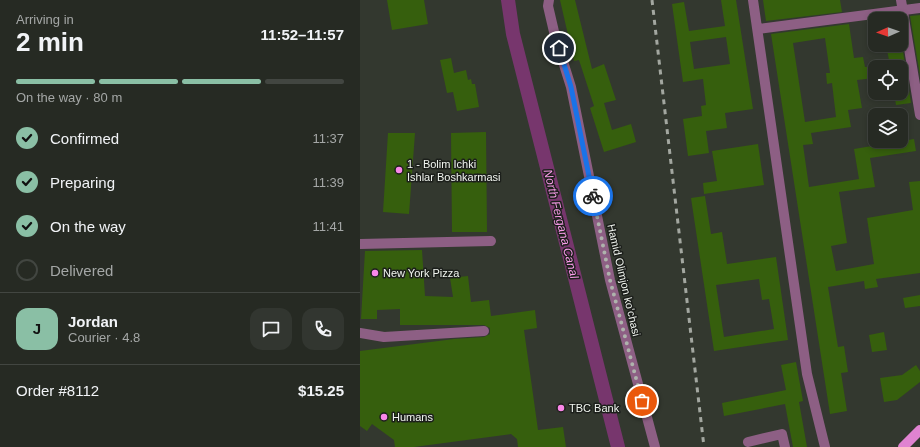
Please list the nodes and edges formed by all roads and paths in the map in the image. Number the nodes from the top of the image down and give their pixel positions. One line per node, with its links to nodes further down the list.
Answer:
1 (549, 0): 14 (street, Hamid Olimjon koʻchasi)
2 (753, 0): 6 (street)
3 (901, 0): 5 (street)
4 (920, 8): 5 (street)
5 (903, 10): 6 (street); 7 (street)
6 (758, 29): 16 (street)
7 (920, 115)
8 (491, 241): 9 (street)
9 (360, 244)
10 (484, 331): 11 (street)
11 (360, 333)
12 (920, 430): 17 (main road)
13 (748, 442): 15 (street)
14 (655, 447)
15 (785, 447)
16 (825, 447)
17 (903, 447)

